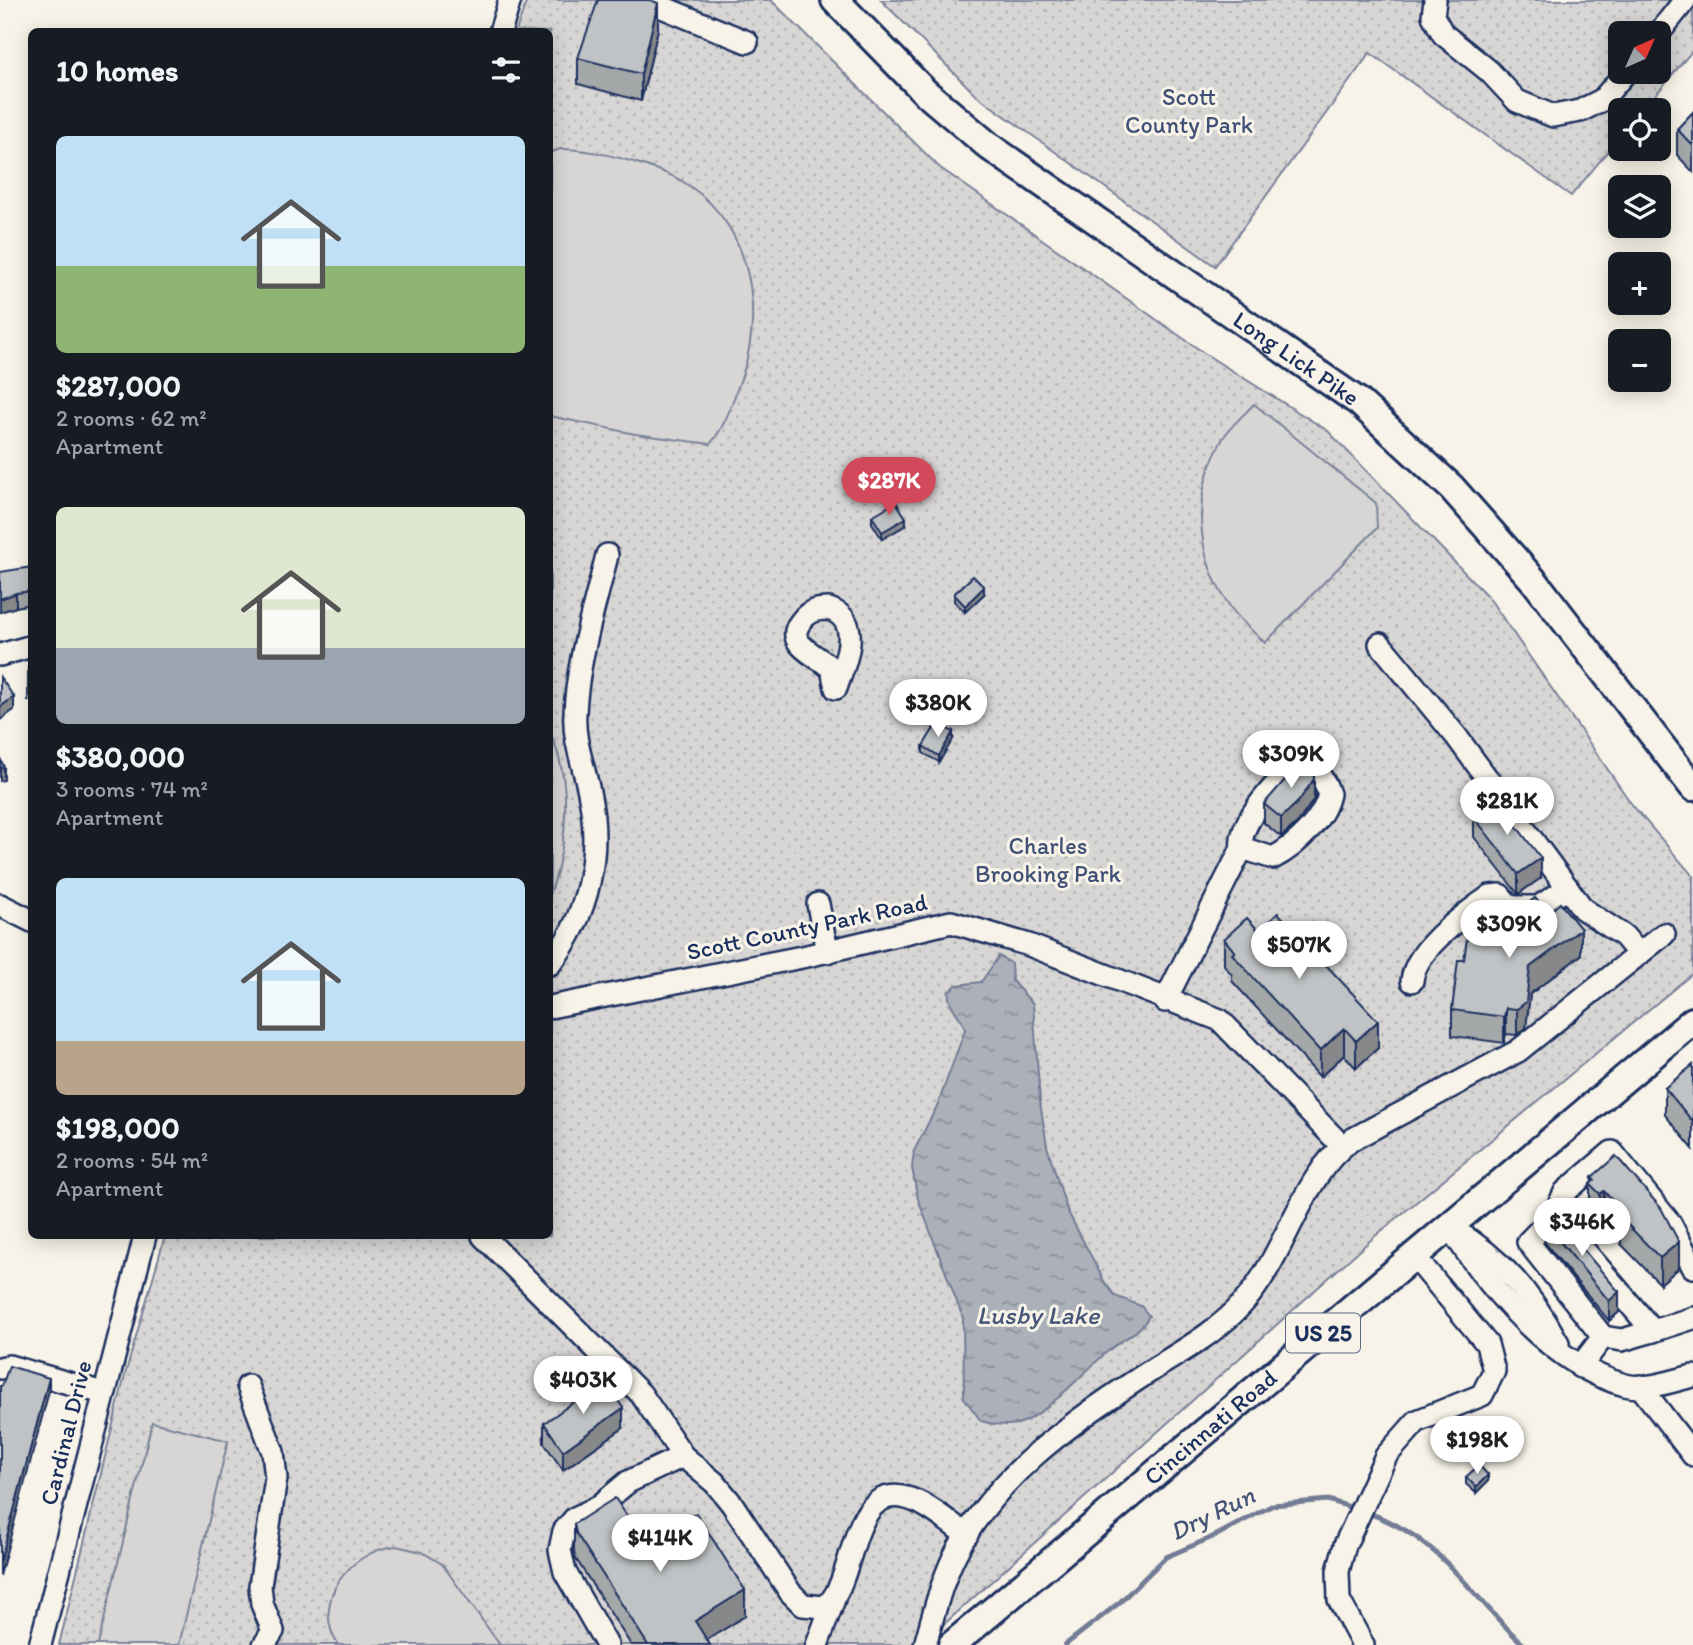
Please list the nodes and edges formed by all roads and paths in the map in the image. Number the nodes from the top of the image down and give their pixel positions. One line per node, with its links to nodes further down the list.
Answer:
1 (510, 0): 7 (street)
2 (645, 0): 8 (street)
3 (835, 0): 14 (main road, Long Lick Pike)
4 (1435, 0): 9 (street)
5 (1685, 0): 6 (street)
6 (1668, 21)
7 (501, 28)
8 (747, 42)
9 (1616, 84)
10 (607, 555): 23 (street)
11 (1380, 644): 16 (street)
12 (28, 647): 13 (street)
13 (0, 655)
14 (1693, 787)
15 (1242, 848): 15 (street); 25 (street)
16 (1568, 888): 22 (street); 24 (street)
17 (818, 904): 21 (street)
18 (0, 905): 19 (street)
19 (28, 919)
20 (1664, 934): 22 (street)
21 (827, 952): 25 (street, Scott County Park Road); 26 (street, Scott County Park Road)
22 (1639, 954): 28 (street)
23 (553, 959)
24 (1412, 981)
25 (1165, 1001): 28 (street, Scott County Park Road)
26 (553, 1006)
27 (1693, 1021): 30 (main road, Cincinnati Road / US 25)
28 (1342, 1146): 46 (street)
29 (1554, 1215): 34 (street); 36 (street); 37 (street)
30 (1450, 1227): 33 (main road, Cincinnati Road / US 25); 38 (street)
31 (144, 1239): 43 (street, Cardinal Drive)
32 (486, 1239): 44 (street)
33 (1415, 1257): 53 (main road, Cincinnati Road / US 25); 54 (street)
34 (1693, 1267)
35 (1693, 1318): 36 (street)
36 (1653, 1331): 37 (street)
37 (1603, 1337): 38 (street)
38 (1580, 1367): 42 (street)
39 (0, 1368): 43 (street)
40 (1693, 1376): 42 (street)
41 (248, 1387): 49 (street)
42 (1640, 1387): 45 (street)
43 (103, 1393): 48 (street, Cardinal Drive)
44 (683, 1455): 47 (street); 50 (street)
45 (1693, 1455)
46 (967, 1535): 47 (street); 52 (street)
47 (834, 1599): 51 (street)
48 (40, 1645)
49 (264, 1645)
50 (607, 1645)
51 (817, 1645)
52 (925, 1645)
53 (952, 1645)
54 (1363, 1645)

